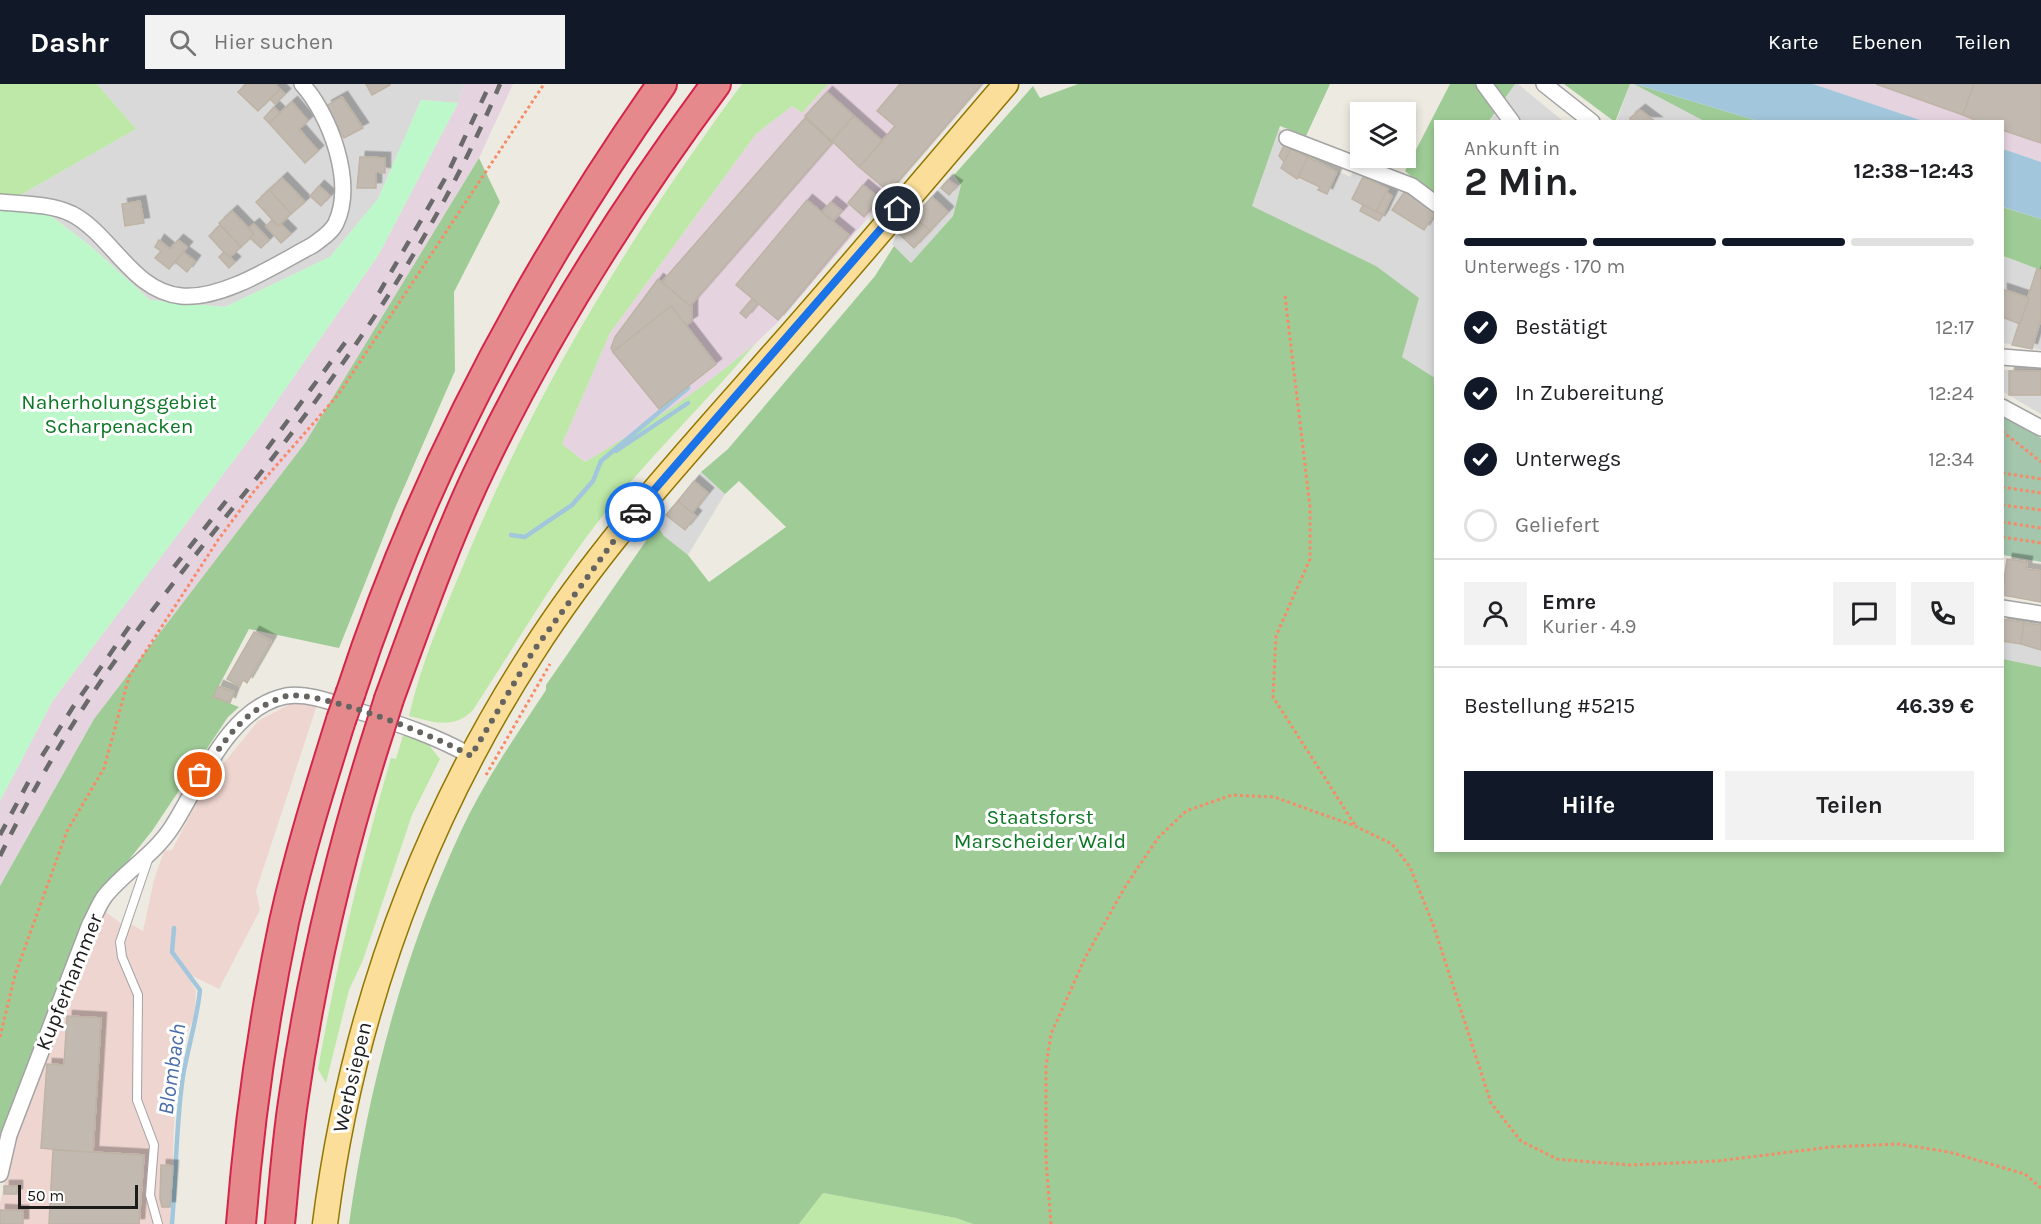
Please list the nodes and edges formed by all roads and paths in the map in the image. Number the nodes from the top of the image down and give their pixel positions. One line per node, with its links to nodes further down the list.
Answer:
1 (303, 84): 11 (street)
2 (544, 84): 37 (path)
3 (662, 84): 41 (highway, bridge)
4 (716, 84): 42 (highway, bridge)
5 (1006, 84): 33 (main road, Werbsiepen)
6 (1484, 84): 8 (street)
7 (1544, 84): 9 (street)
8 (1511, 120)
9 (1589, 120)
10 (1287, 138): 12 (street)
11 (0, 202)
12 (1434, 202)
13 (1285, 296): 35 (path)
14 (2004, 357): 15 (street)
15 (2041, 360)
16 (2004, 408): 17 (street)
17 (2041, 428)
18 (2004, 433): 19 (path)
19 (2041, 462)
20 (2004, 473): 21 (path)
21 (2041, 479)
22 (2004, 487): 23 (path)
23 (2041, 493)
24 (2004, 505): 25 (path)
25 (2041, 510)
26 (2004, 522): 27 (path)
27 (2041, 528)
28 (2004, 537): 29 (path)
29 (2041, 543)
30 (2004, 608): 31 (street)
31 (2041, 614)
32 (555, 655): 34 (path)
33 (471, 756): 36 (street, Kupferhammer); 43 (main road, Werbsiepen)
34 (485, 777)
35 (1355, 826): 39 (path); 44 (path)
36 (149, 856): 38 (street, Kupferhammer); 40 (lane)
37 (0, 1037)
38 (0, 1174)
39 (2041, 1188)
40 (158, 1224)
41 (241, 1224)
42 (280, 1224)
43 (325, 1224)
44 (1051, 1224)

